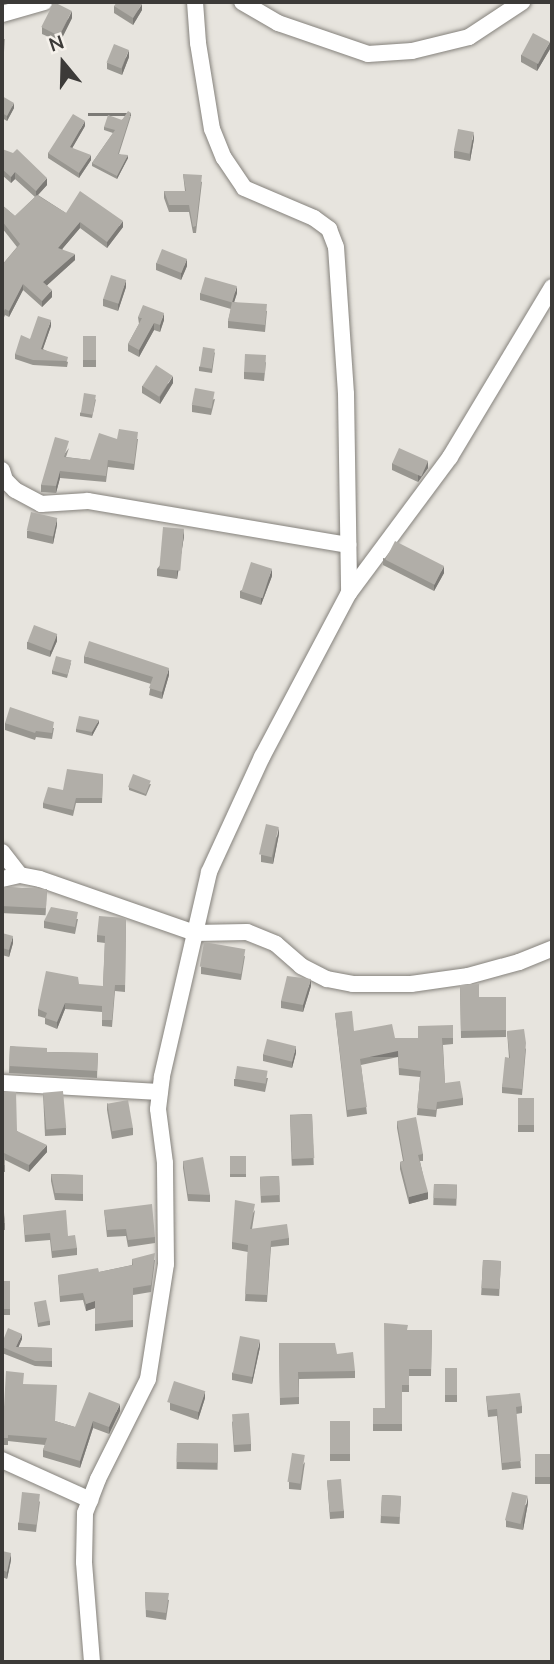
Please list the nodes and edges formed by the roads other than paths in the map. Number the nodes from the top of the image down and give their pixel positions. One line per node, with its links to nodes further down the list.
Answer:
1 (44, 2): 5 (street)
2 (195, 2): 8 (street)
3 (242, 2): 4 (street)
4 (522, 2)
5 (2, 14)
6 (552, 286): 9 (street)
7 (2, 470): 8 (street)
8 (348, 545): 9 (street)
9 (349, 593): 13 (street)
10 (2, 852): 11 (street)
11 (20, 875): 12 (street); 13 (street)
12 (2, 879)
13 (195, 933): 14 (street); 16 (street)
14 (552, 949)
15 (2, 1083): 16 (street)
16 (160, 1092): 18 (street)
17 (2, 1460): 18 (street)
18 (90, 1500): 19 (street)
19 (92, 1662)

